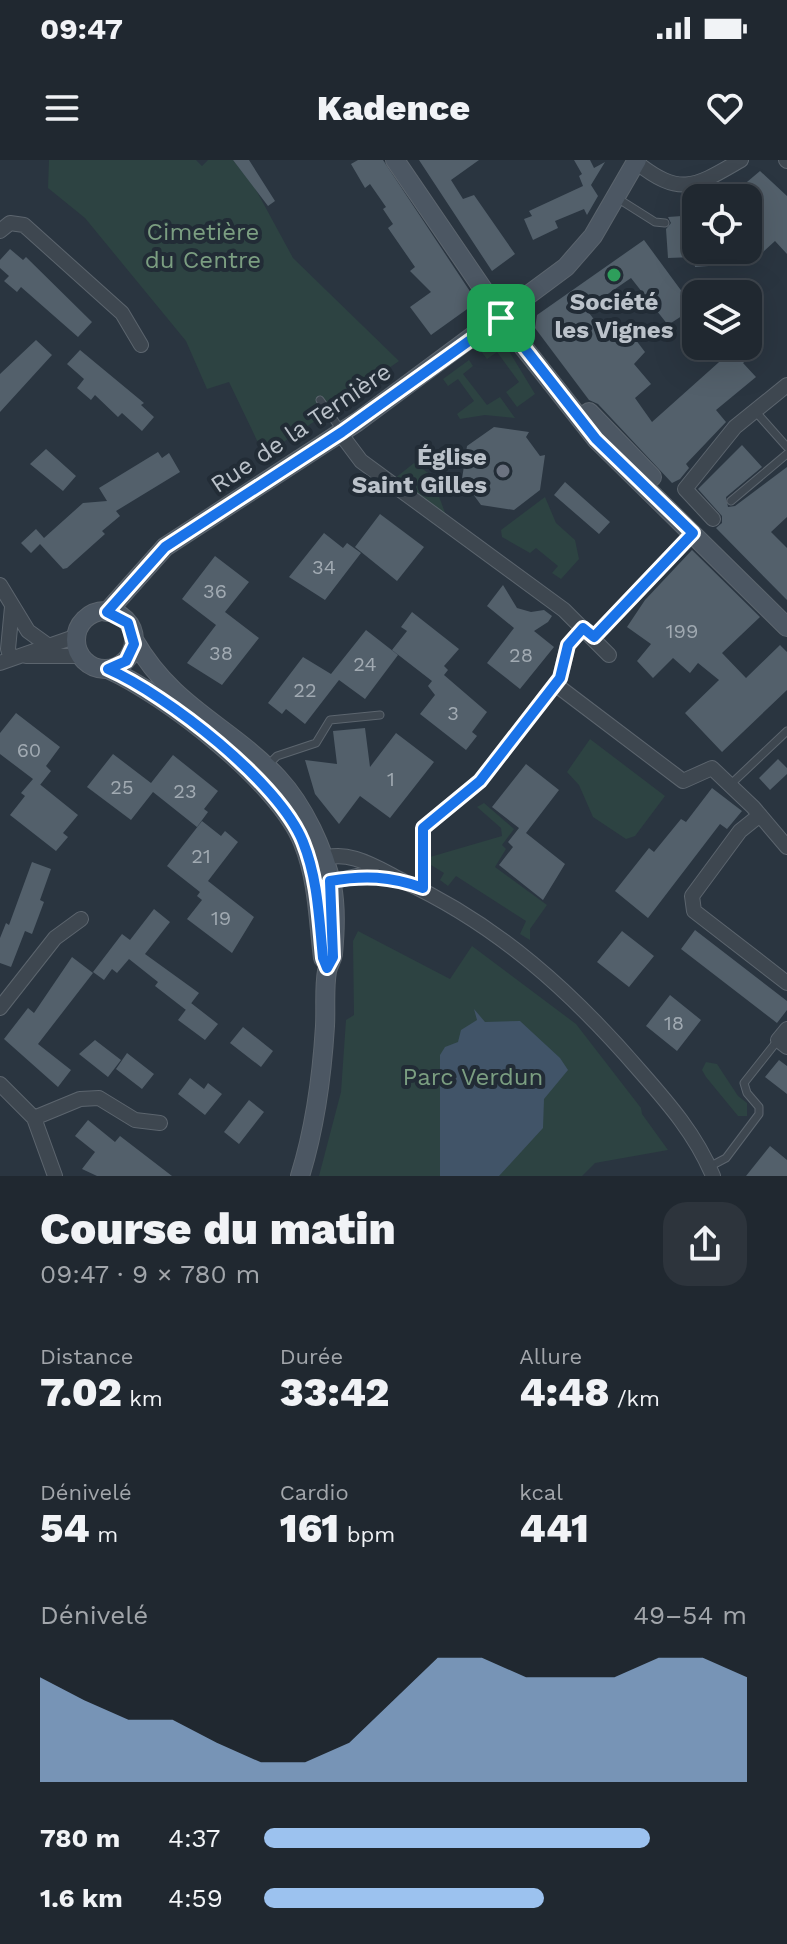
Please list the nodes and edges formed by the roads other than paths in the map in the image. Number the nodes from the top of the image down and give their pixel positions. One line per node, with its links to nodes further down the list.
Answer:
1 (395, 160): 8 (street)
2 (408, 160): 8 (street)
3 (741, 160): 4 (street)
4 (636, 161): 5 (street, Rue de la Ternière)
5 (617, 198): 6 (lane); 8 (street, Rue de la Ternière)
6 (665, 223)
7 (0, 231): 9 (street)
8 (506, 314): 13 (street, Rue de la Ternière); 17 (street)
9 (141, 345)
10 (787, 385): 12 (street)
11 (320, 400): 13 (lane)
12 (755, 411): 14 (lane); 17 (street)
13 (341, 433): 18 (street, Rue de la Ternière); 25 (street)
14 (787, 447)
15 (787, 454): 16 (lane)
16 (731, 501)
17 (706, 524): 22 (street); 23 (street); 25 (street)
18 (134, 583): 21 (street, Rue de la Ternière); 24 (street)
19 (0, 585): 20 (street)
20 (11, 603): 27 (street); 30 (street)
21 (107, 612): 24 (street); 26 (street)
22 (787, 612)
23 (787, 627)
24 (131, 631): 31 (street); 35 (street)
25 (588, 632): 28 (street); 32 (street)
26 (77, 636): 27 (street); 29 (street)
27 (46, 644): 30 (street)
28 (609, 655)
29 (81, 656): 30 (street); 31 (street)
30 (11, 659)
31 (108, 669): 35 (street)
32 (555, 684): 36 (street); 42 (street)
33 (380, 715): 35 (lane)
34 (787, 731): 36 (lane)
35 (261, 772): 39 (street)
36 (731, 784): 37 (street)
37 (760, 815): 38 (street); 44 (street)
38 (787, 847)
39 (317, 862): 40 (street); 41 (street)
40 (400, 879): 41 (street); 42 (street)
41 (323, 883): 52 (street)
42 (423, 888): 50 (street)
43 (81, 919): 45 (street)
44 (787, 983)
45 (0, 1008)
46 (784, 1039): 50 (lane)
47 (0, 1084): 48 (street)
48 (34, 1118): 49 (street); 51 (street)
49 (160, 1123)
50 (711, 1171)
51 (55, 1176)
52 (300, 1176)

